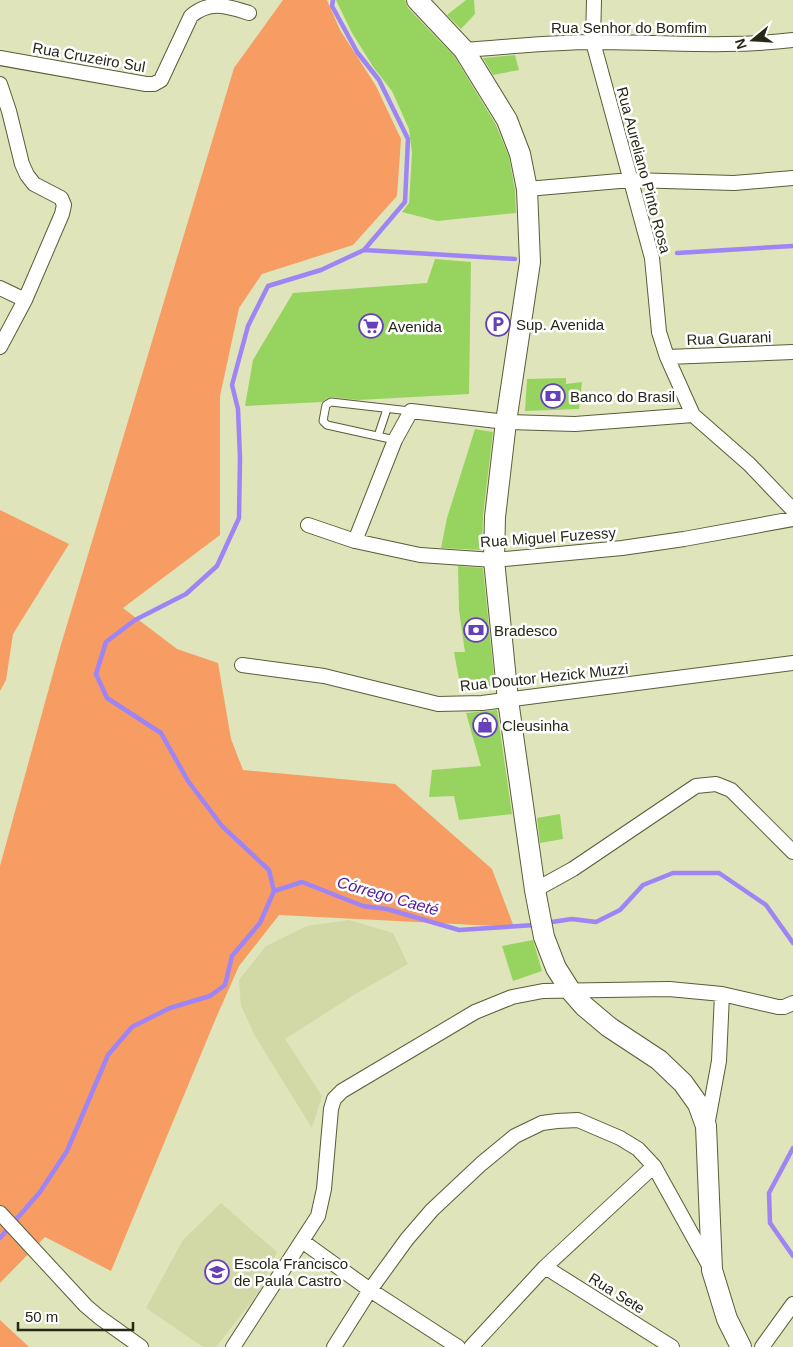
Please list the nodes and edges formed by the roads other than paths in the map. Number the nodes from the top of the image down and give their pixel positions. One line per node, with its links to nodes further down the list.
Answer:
1 (418, 0): 6 (main road)
2 (594, 0): 5 (street, Rua Aureliano Pinto Rosa)
3 (249, 13): 7 (street, Rua Cruzeiro Sul)
4 (793, 40): 5 (street, Rua Senhor do Bomfim)
5 (593, 42): 6 (street, Rua Senhor do Bomfim); 10 (street, Rua Aureliano Pinto Rosa)
6 (464, 50): 11 (main road)
7 (0, 58)
8 (0, 84): 13 (street)
9 (793, 178): 10 (street)
10 (630, 180): 11 (street); 16 (street, Rua Aureliano Pinto Rosa)
11 (527, 189): 20 (main road)
12 (0, 288): 13 (street)
13 (25, 300): 14 (street)
14 (0, 347)
15 (793, 352): 16 (street, Rua Guarani)
16 (667, 357): 19 (street, Rua Aureliano Pinto Rosa)
17 (387, 409): 18 (lane); 21 (lane); 21 (lane)
18 (411, 411): 20 (street); 22 (street)
19 (693, 414): 20 (street); 23 (street, Rua Aureliano Pinto Rosa)
20 (506, 422): 27 (main road)
21 (378, 436): 22 (lane)
22 (395, 440): 26 (street)
23 (793, 510)
24 (793, 519): 27 (street, Rua Miguel Fuzessy)
25 (308, 526): 26 (street, Rua Miguel Fuzessy)
26 (355, 541): 27 (street, Rua Miguel Fuzessy)
27 (494, 560): 30 (main road)
28 (793, 663): 30 (street, Rua Doutor Hezick Muzzi)
29 (242, 665): 30 (street, Rua Doutor Hezick Muzzi)
30 (508, 700): 32 (main road)
31 (793, 852): 32 (street)
32 (536, 893): 33 (main road)
33 (570, 990): 34 (street); 36 (main road); 39 (street)
34 (722, 994): 35 (street); 36 (street)
35 (793, 1003)
36 (706, 1126): 41 (main road)
37 (654, 1166): 40 (street); 41 (street); 42 (street)
38 (0, 1214): 44 (street)
39 (302, 1241): 42 (street); 45 (street)
40 (545, 1267): 48 (street); 49 (street, Rua Sete)
41 (712, 1270): 50 (main road)
42 (370, 1290): 46 (street); 47 (street)
43 (793, 1304): 51 (street)
44 (134, 1345)
45 (232, 1347)
46 (334, 1347)
47 (458, 1347)
48 (471, 1347)
49 (672, 1347)
50 (741, 1347)
51 (762, 1347)

